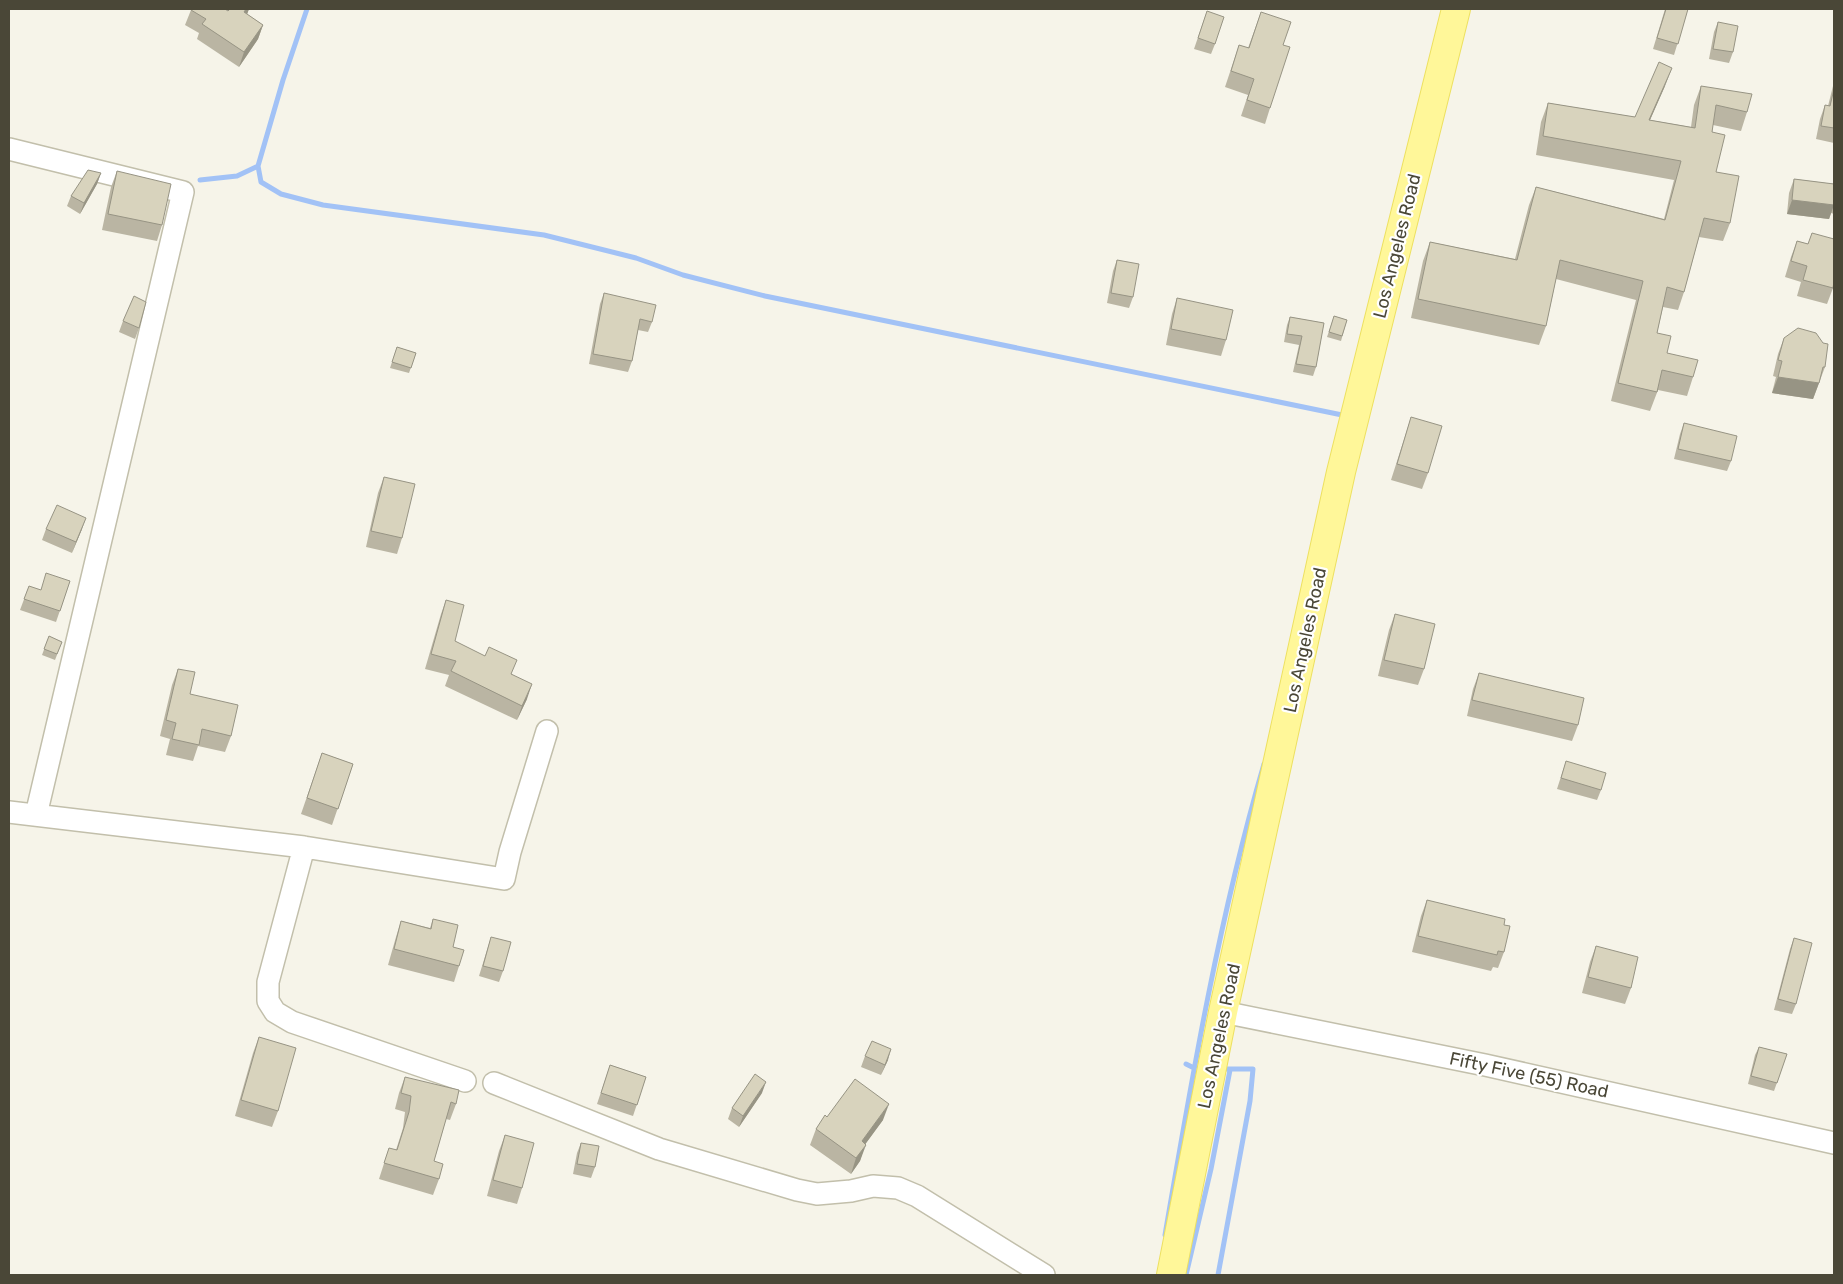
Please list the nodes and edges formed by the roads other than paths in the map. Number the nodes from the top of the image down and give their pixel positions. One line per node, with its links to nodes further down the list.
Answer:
1 (1456, 9): 7 (main road, Los Angeles Road)
2 (9, 149): 5 (street)
3 (547, 731): 6 (street)
4 (9, 812): 5 (street)
5 (36, 815): 6 (street)
6 (304, 847): 8 (street)
7 (1223, 1012): 10 (street, Fifty Five (55) Road); 12 (main road, Los Angeles Road)
8 (465, 1081)
9 (494, 1082): 11 (street)
10 (1834, 1143)
11 (1044, 1275)
12 (1171, 1275)

